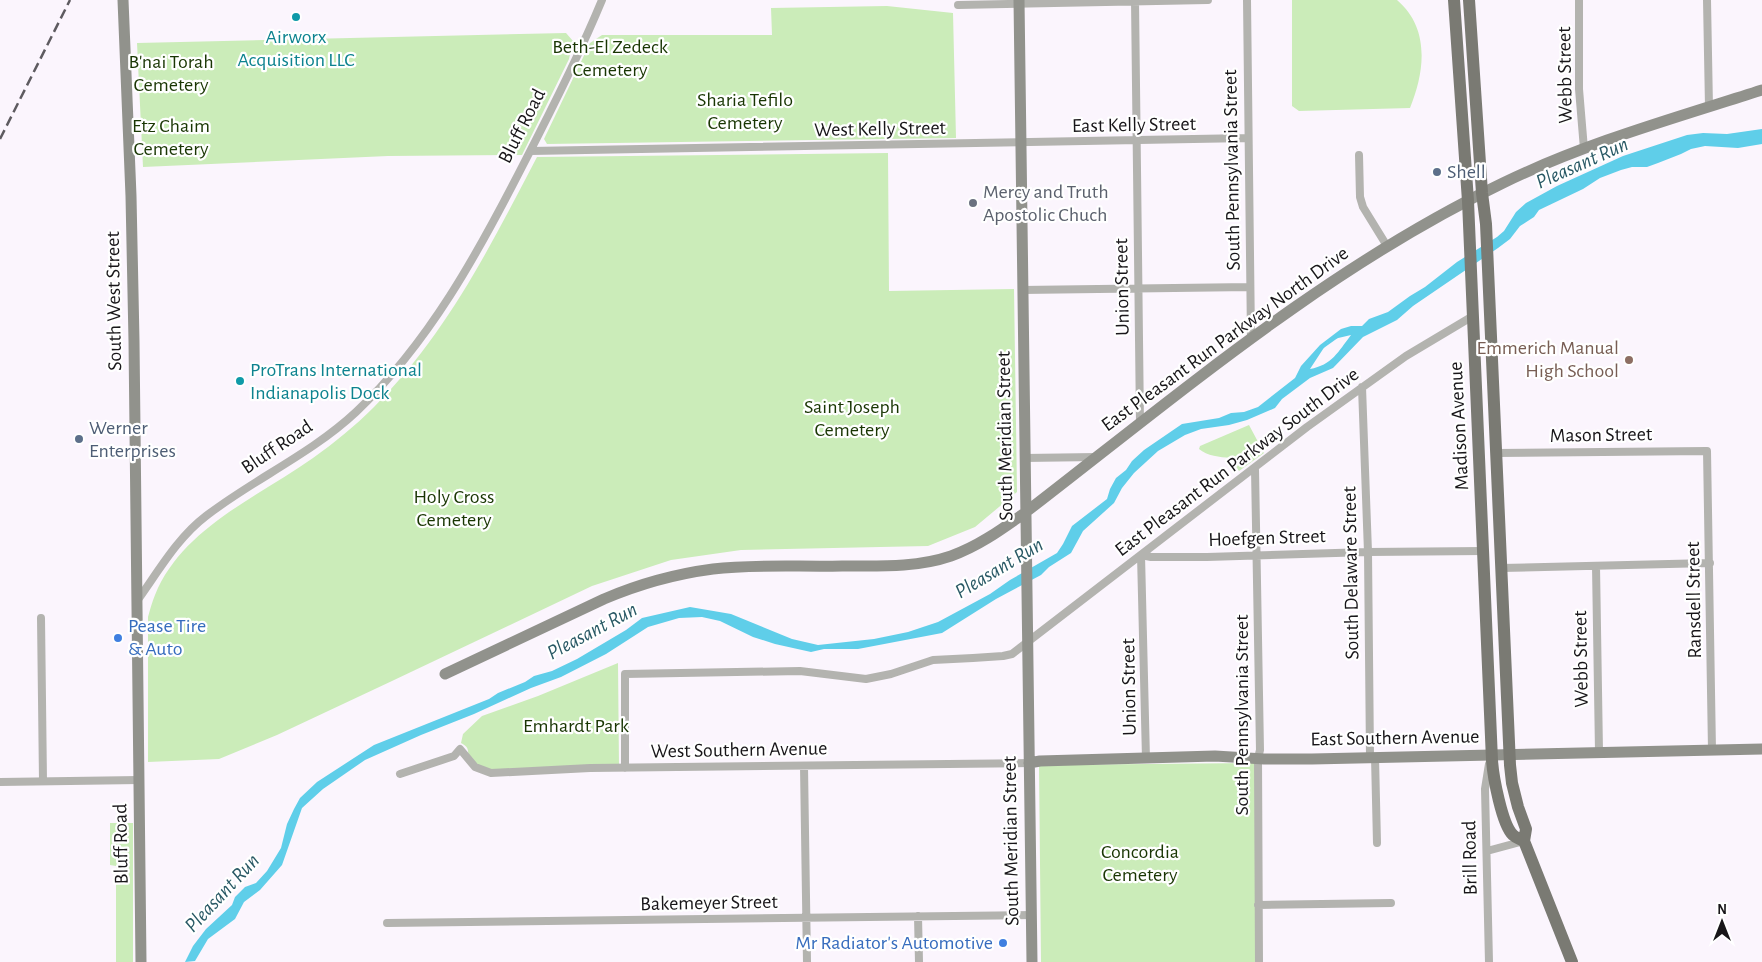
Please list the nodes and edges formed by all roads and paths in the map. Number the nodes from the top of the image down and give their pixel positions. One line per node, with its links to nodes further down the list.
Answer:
1 (123, 0): 43 (street, South West Street)
2 (602, 0): 18 (street, Bluff Road)
3 (1208, 0): 9 (street)
4 (1247, 0): 14 (street, South Pennsylvania Street)
5 (1454, 0): 21 (main road, Madison Avenue)
6 (1469, 0): 20 (main road, Madison Avenue)
7 (1580, 0): 17 (street, Webb Street)
8 (1707, 0): 13 (street)
9 (1135, 1): 10 (street); 15 (street, Union Street)
10 (1019, 2): 11 (street); 16 (street, South Meridian Street)
11 (958, 5)
12 (1762, 90): 13 (street, East Pleasant Run Parkway North Drive)
13 (1709, 107): 17 (street, East Pleasant Run Parkway North Drive)
14 (1248, 138): 15 (street, East Kelly Street); 23 (street, South Pennsylvania Street)
15 (1137, 141): 16 (street, East Kelly Street); 24 (street, Union Street)
16 (1021, 142): 18 (street, West Kelly Street); 25 (street, South Meridian Street)
17 (1584, 149): 20 (street, East Pleasant Run Parkway North Drive)
18 (530, 151): 43 (street, Bluff Road)
19 (1359, 155): 22 (street)
20 (1482, 193): 21 (street, East Pleasant Run Parkway North Drive); 31 (main road, Madison Avenue)
21 (1468, 200): 22 (street, East Pleasant Run Parkway North Drive); 26 (main road, Madison Avenue)
22 (1387, 246): 27 (street, East Pleasant Run Parkway North Drive)
23 (1250, 287): 24 (street); 27 (street, South Pennsylvania Street)
24 (1139, 289): 25 (street); 29 (street, Union Street)
25 (1022, 290): 33 (street, South Meridian Street)
26 (1473, 316): 28 (street, East Pleasant Run Parkway South Drive); 36 (main road, Madison Avenue)
27 (1251, 339): 29 (street, East Pleasant Run Parkway North Drive)
28 (1362, 387): 34 (street, East Pleasant Run Parkway South Drive); 37 (street, South Delaware Street)
29 (1140, 423): 32 (street, East Pleasant Run Parkway North Drive)
30 (1707, 451): 31 (street, Mason Street); 40 (street, Ransdell Street)
31 (1496, 453): 42 (main road, Madison Avenue)
32 (1097, 457): 33 (street, East Pleasant Run Parkway North Drive); 35 (street, East Pleasant Run Parkway North Drive)
33 (1024, 458): 35 (street, South Meridian Street)
34 (1255, 469): 38 (street, East Pleasant Run Parkway South Drive); 39 (street, South Pennsylvania Street)
35 (1026, 512): 45 (street, South Meridian Street); 46 (street, East Pleasant Run Parkway North Drive)
36 (1483, 550): 37 (street, Hoefgen Street); 51 (main road, Madison Avenue)
37 (1368, 552): 39 (street, Hoefgen Street); 52 (street, South Delaware Street)
38 (1142, 555): 39 (street, Hoefgen Street); 45 (street, East Pleasant Run Parkway South Drive); 54 (street, Union Street)
39 (1257, 555): 53 (street, South Pennsylvania Street)
40 (1710, 563): 41 (street); 48 (street, Ransdell Street)
41 (1596, 566): 42 (street); 49 (street, Webb Street)
42 (1501, 568): 50 (main road, Madison Avenue)
43 (137, 600): 59 (street, Bluff Road)
44 (41, 618): 60 (street)
45 (1028, 643): 55 (street, South Meridian Street); 57 (street, East Pleasant Run Parkway South Drive)
46 (445, 674)
47 (1762, 749): 48 (street, East Southern Avenue)
48 (1712, 750): 49 (street, East Southern Avenue)
49 (1599, 752): 50 (street, East Southern Avenue)
50 (1509, 754): 51 (street, East Southern Avenue); 62 (main road, Madison Avenue)
51 (1491, 755): 52 (street, East Southern Avenue); 62 (main road, Madison Avenue); 64 (street, Brill Road)
52 (1372, 757): 53 (street, East Southern Avenue); 63 (street, South Delaware Street)
53 (1258, 758): 54 (street, East Southern Avenue); 66 (street, South Pennsylvania Street)
54 (1146, 759): 55 (street, East Southern Avenue)
55 (1029, 763): 56 (street, West Southern Avenue); 67 (street, South Meridian Street)
56 (804, 766): 57 (street, West Southern Avenue); 69 (street)
57 (625, 768): 58 (street, West Southern Avenue)
58 (400, 774)
59 (139, 780): 60 (street); 71 (street, Bluff Road)
60 (43, 781): 61 (street)
61 (0, 782)
62 (1524, 841): 64 (street); 77 (main road, Madison Avenue)
63 (1377, 843)
64 (1487, 851): 76 (street, Brill Road)
65 (1391, 903): 66 (street)
66 (1258, 905): 75 (street, South Pennsylvania Street)
67 (1031, 915): 68 (street, Bakemeyer Street); 74 (street, South Meridian Street)
68 (918, 916): 69 (street, Bakemeyer Street); 73 (street)
69 (806, 918): 70 (street, Bakemeyer Street); 72 (street)
70 (387, 923)
71 (141, 962)
72 (807, 962)
73 (919, 962)
74 (1032, 962)
75 (1259, 962)
76 (1489, 962)
77 (1572, 962)

